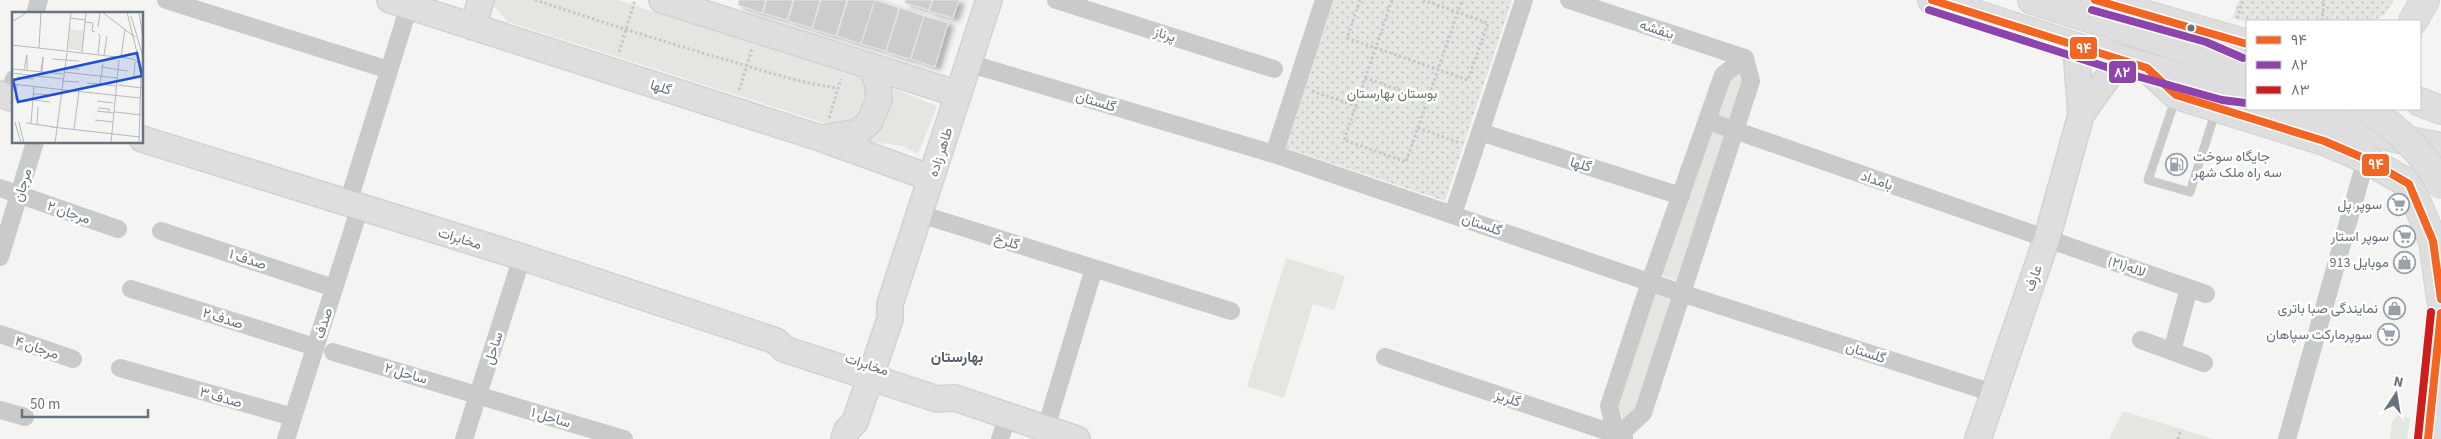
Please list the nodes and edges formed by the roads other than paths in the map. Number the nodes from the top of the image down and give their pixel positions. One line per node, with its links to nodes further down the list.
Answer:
1 (166, 0): 24 (street)
2 (481, 0): 15 (street)
3 (662, 0): 21 (street)
4 (989, 0): 19 (street, طاهر زاده)
5 (1056, 0): 22 (street, پرناز)
6 (1324, 0): 42 (street)
7 (1524, 0): 38 (street)
8 (1570, 0): 18 (street, بنفشه)
9 (1932, 0): 17 (main road)
10 (2032, 0): 23 (main road)
11 (2425, 0): 14 (main road)
12 (2113, 2): 16 (main road)
13 (400, 3): 15 (street, گلها); 24 (street, صدف)
14 (2414, 20)
15 (473, 27): 36 (street, گلها)
16 (2234, 38)
17 (2076, 48): 20 (main road); 34 (street)
18 (1746, 58): 35 (street); 37 (street)
19 (968, 63): 25 (street, طاهر زاده); 42 (street, گلستان)
20 (2136, 65): 26 (main road); 27 (main road); 34 (street)
21 (871, 67): 25 (street); 36 (street)
22 (1274, 68)
23 (2246, 68)
24 (389, 70): 49 (street, صدف)
25 (958, 94): 44 (street, طاهر زاده)
26 (2176, 95): 27 (main road); 27 (lane)
27 (2234, 97): 29 (main road)
28 (2421, 102): 33 (main road)
29 (2246, 103)
30 (2261, 110): 43 (main road)
31 (2295, 110): 41 (main road)
32 (2369, 110): 45 (main road, bridge)
33 (2441, 110)
34 (2081, 115): 54 (street, عارف)
35 (1708, 121): 37 (street, بامداد); 48 (street)
36 (823, 131): 44 (street, گلها)
37 (1736, 131): 54 (street, بامداد); 62 (street)
38 (1480, 132): 48 (street, گلها); 51 (street)
39 (144, 140): 49 (street, مخابرات)
40 (34, 144): 47 (street, مرجان)
41 (2441, 147)
42 (1274, 154): 51 (street, گلستان)
43 (2366, 159): 64 (main road); 92 (street)
44 (931, 178): 50 (street, طاهر زاده)
45 (2441, 186)
46 (0, 188): 47 (street, مرجان ۲)
47 (19, 195): 52 (street, مرجان ۲); 55 (street, مرجان)
48 (1681, 196): 58 (street)
49 (354, 205): 56 (street, مخابرات); 59 (street, صدف)
50 (920, 214): 57 (street, گلرخ); 76 (street, طاهر زاده)
51 (1453, 214): 58 (street, گلستان)
52 (118, 229)
53 (161, 231): 59 (street, صدف ۱)
54 (2046, 238): 60 (street, لاله(۲۱)); 77 (street, عارف)
55 (0, 257)
56 (522, 257): 76 (street, مخابرات); 78 (street, ساحل)
57 (1094, 268): 65 (street, گلرخ); 83 (street)
58 (1650, 282): 62 (street, گلستان); 85 (street)
59 (334, 288): 69 (street, صدف)
60 (2189, 288): 63 (street, لاله(۲۱)); 70 (street)
61 (132, 289): 69 (street, صدف ۲)
62 (1681, 293): 77 (street, گلستان); 85 (street)
63 (2206, 294)
64 (2441, 298)
65 (1231, 311)
66 (2441, 313): 93 (main road)
67 (0, 334): 73 (street, مرجان ۴)
68 (2141, 340): 70 (street)
69 (316, 347): 82 (street, صدف)
70 (2172, 351): 74 (street)
71 (333, 352): 78 (street, ساحل ۲)
72 (1385, 357): 85 (street, گلریز)
73 (73, 359)
74 (2204, 363)
75 (120, 368): 82 (street, صدف ۳)
76 (866, 369): 80 (street, مخابرات); 84 (street, طاهر زاده)
77 (1993, 393): 91 (street, عارف)
78 (478, 395): 87 (street, ساحل); 88 (street, ساحل ۱)
79 (0, 410): 81 (street)
80 (1008, 415): 83 (street, مخابرات); 89 (street)
81 (25, 417)
82 (293, 417): 86 (street, صدف)
83 (1046, 428): 90 (street, مخابرات)
84 (845, 434)
85 (1622, 436)
86 (286, 439)
87 (464, 439)
88 (624, 439)
89 (1000, 439)
90 (1077, 439)
91 (1978, 439)
92 (2288, 439)
93 (2428, 439)

